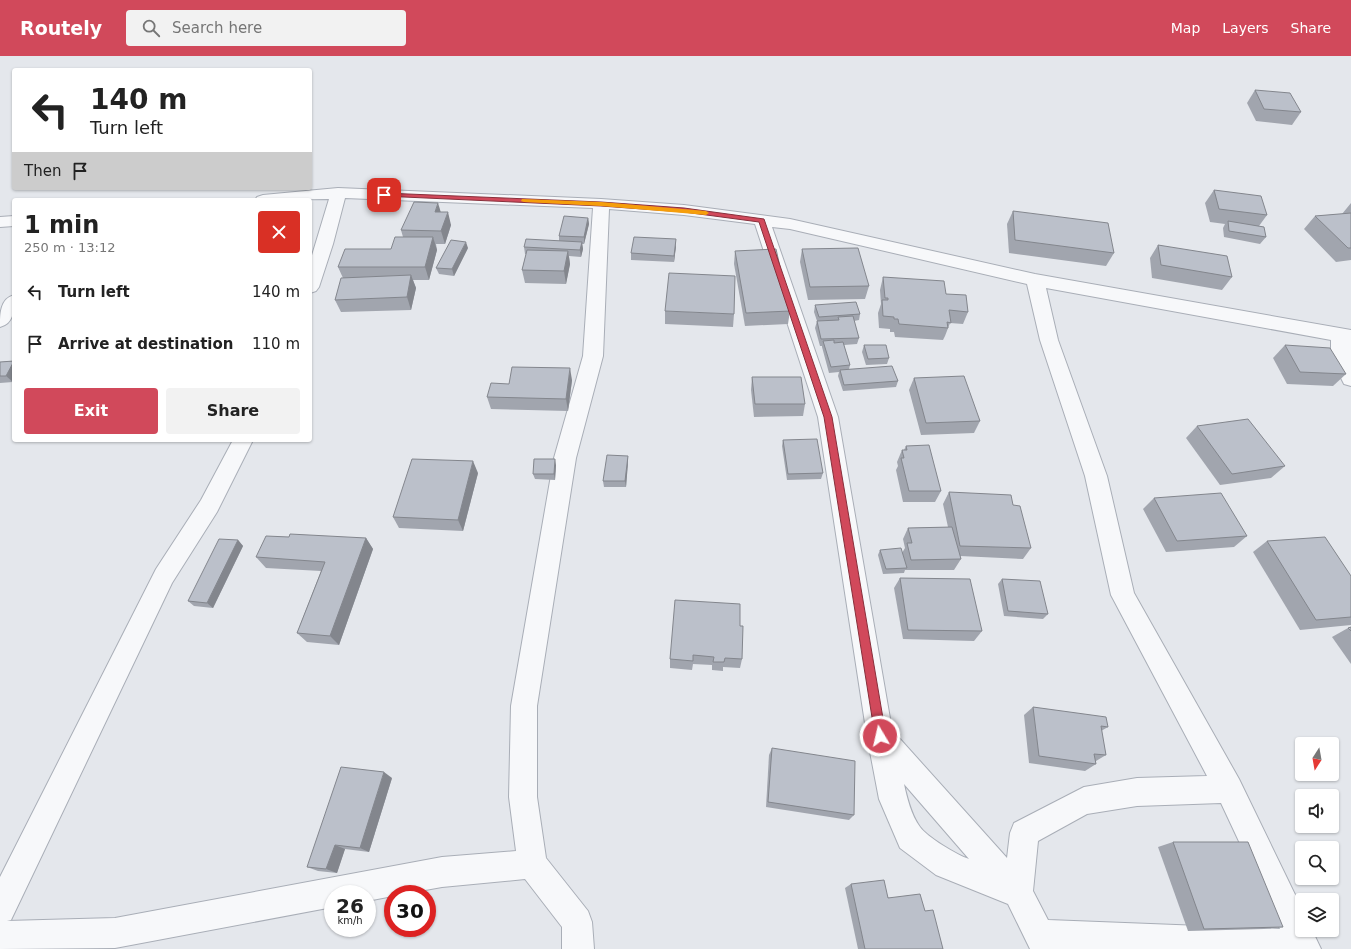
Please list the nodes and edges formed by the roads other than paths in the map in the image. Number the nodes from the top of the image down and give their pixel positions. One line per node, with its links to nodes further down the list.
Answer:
1 (338, 193): 2 (street); 3 (street); 8 (street)
2 (284, 198)
3 (601, 204): 5 (street); 16 (street)
4 (12, 221): 6 (street)
5 (762, 221): 7 (street); 14 (street)
6 (0, 222)
7 (1035, 280): 11 (street); 15 (street)
8 (312, 282)
9 (12, 304): 10 (street)
10 (0, 320)
11 (1346, 336): 12 (street)
12 (1351, 379)
13 (242, 442): 18 (street)
14 (880, 736): 17 (street); 17 (street)
15 (1229, 789): 17 (street); 23 (street)
16 (532, 864): 19 (street); 22 (street)
17 (1018, 893): 20 (street)
18 (0, 909)
19 (0, 937)
20 (1043, 942): 21 (street)
21 (1276, 943)
22 (578, 949)
23 (1305, 949)

